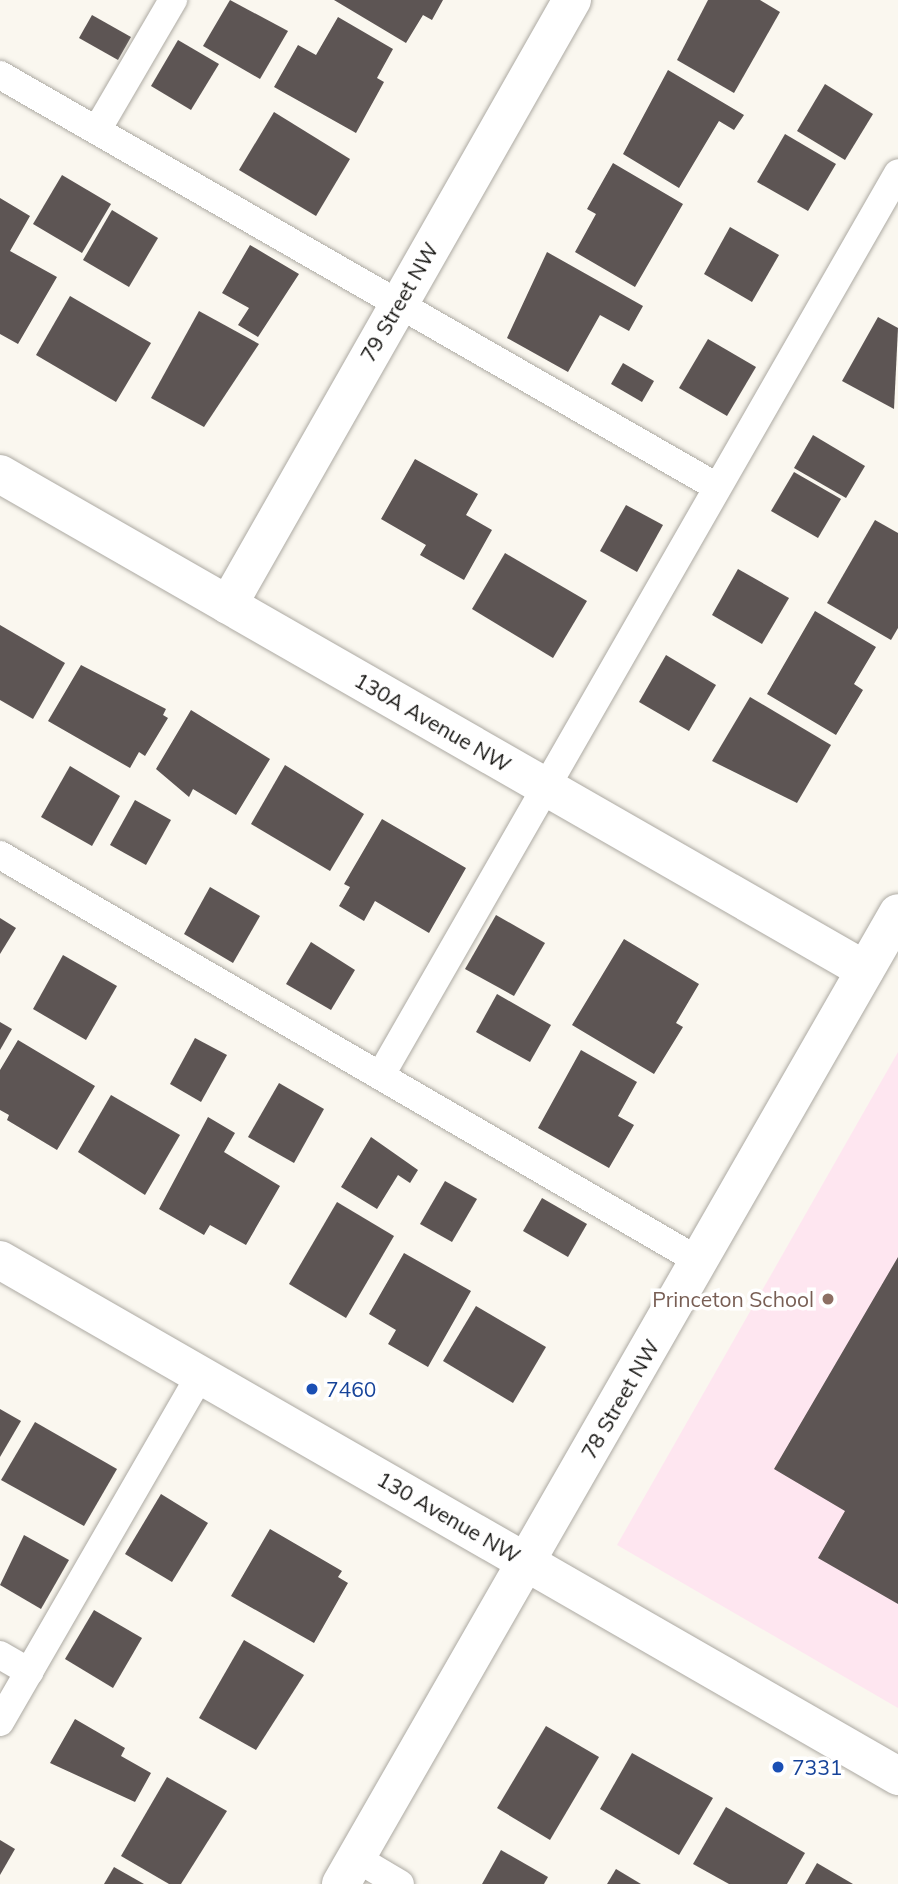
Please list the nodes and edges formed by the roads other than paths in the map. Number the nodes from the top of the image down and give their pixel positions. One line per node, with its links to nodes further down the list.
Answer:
1 (173, 0): 4 (lane)
2 (572, 0): 6 (street, 79 Street NW)
3 (0, 75): 4 (lane)
4 (97, 130): 6 (lane)
5 (898, 173): 8 (lane)
6 (397, 305): 8 (lane); 9 (street, 79 Street NW)
7 (0, 474): 9 (street, 130A Avenue NW)
8 (717, 487): 10 (lane)
9 (228, 605): 10 (street, 130A Avenue NW)
10 (545, 786): 13 (street, 130A Avenue NW); 14 (lane)
11 (0, 855): 14 (lane)
12 (898, 913): 13 (street, 78 Street NW)
13 (865, 970): 16 (street, 78 Street NW)
14 (382, 1073): 16 (lane)
15 (0, 1260): 17 (street, 130 Avenue NW)
16 (699, 1261): 18 (street, 78 Street NW)
17 (200, 1376): 18 (street, 130 Avenue NW); 20 (lane)
18 (527, 1561): 22 (street, 130 Avenue NW); 23 (street, 78 Street NW)
19 (0, 1655): 20 (lane)
20 (29, 1672): 21 (lane)
21 (0, 1722)
22 (898, 1776)
23 (348, 1871): 24 (lane)
24 (400, 1884)

